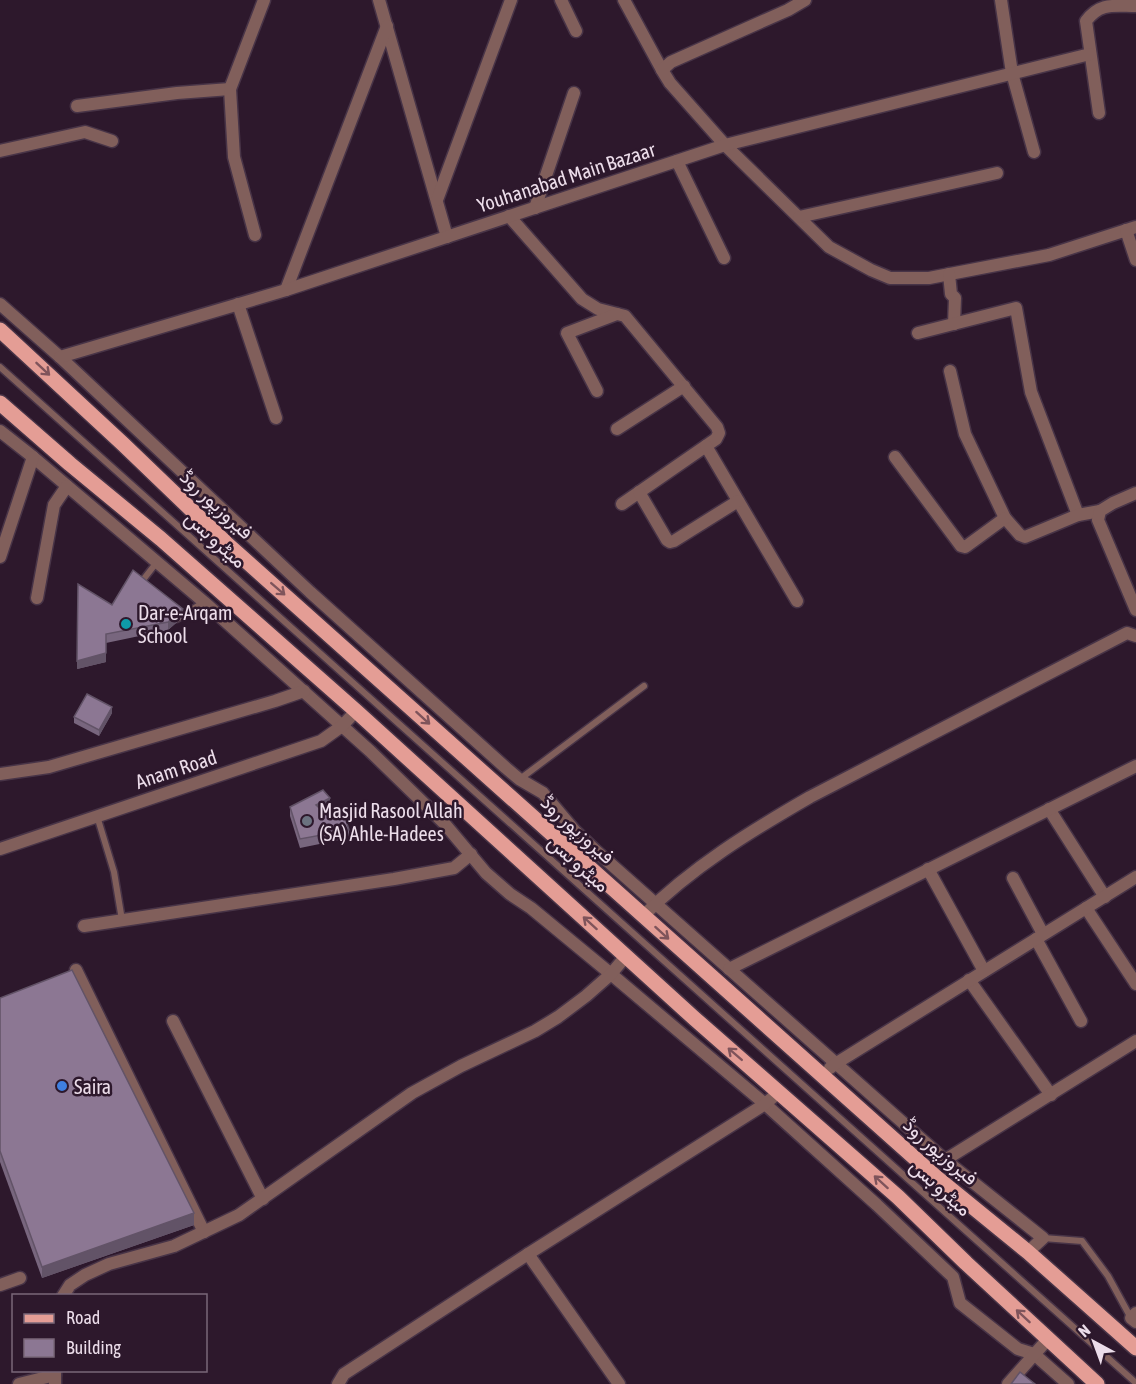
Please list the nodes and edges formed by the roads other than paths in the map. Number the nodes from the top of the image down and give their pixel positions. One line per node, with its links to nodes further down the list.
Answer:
1 (264, 0): 14 (street)
2 (379, 0): 9 (street)
3 (511, 0): 24 (street)
4 (561, 0): 10 (street)
5 (624, 0): 12 (street)
6 (805, 0): 12 (street)
7 (1001, 0): 13 (street)
8 (1136, 6): 11 (street)
9 (387, 26): 24 (street); 34 (street)
10 (576, 31)
11 (1090, 54): 13 (street, Youhanabad Main Bazaar); 17 (street)
12 (662, 70): 19 (street)
13 (1012, 73): 19 (street, Youhanabad Main Bazaar); 21 (street)
14 (230, 89): 16 (street); 29 (street)
15 (574, 93): 25 (street)
16 (77, 106)
17 (1099, 113)
18 (112, 141): 20 (street)
19 (725, 145): 22 (street, Youhanabad Main Bazaar); 27 (street)
20 (0, 151)
21 (1034, 152)
22 (677, 161): 25 (street, Youhanabad Main Bazaar); 31 (street)
23 (997, 173): 27 (street)
24 (436, 200): 30 (street)
25 (535, 208): 26 (street, Youhanabad Main Bazaar)
26 (509, 216): 30 (street, Youhanabad Main Bazaar); 37 (street)
27 (799, 217): 33 (street)
28 (1131, 229): 32 (street); 33 (street)
29 (255, 234)
30 (447, 237): 34 (street, Youhanabad Main Bazaar)
31 (724, 258)
32 (1136, 260)
33 (949, 274): 38 (street)
34 (286, 290): 36 (street, Youhanabad Main Bazaar)
35 (0, 304): 41 (street)
36 (238, 304): 41 (street, Youhanabad Main Bazaar); 47 (street)
37 (618, 313): 44 (street); 45 (street)
38 (954, 324): 40 (street); 59 (street)
39 (0, 330): 90 (main road, فیروزپور روڈ, one-way to 90)
40 (918, 333)
41 (60, 357): 79 (street)
42 (0, 368): 123 (lane, میٹرو بس)
43 (950, 371): 60 (street)
44 (684, 386): 48 (street); 50 (street)
45 (597, 391)
46 (0, 403): 61 (main road)
47 (276, 418)
48 (617, 429)
49 (0, 431): 51 (street)
50 (706, 446): 54 (street); 56 (street)
51 (33, 457): 53 (street); 62 (street)
52 (895, 457): 60 (street)
53 (67, 486): 63 (street); 65 (street)
54 (639, 492): 56 (street); 57 (street)
55 (1136, 493): 58 (street)
56 (738, 501): 66 (street)
57 (622, 504)
58 (1100, 511): 59 (street); 68 (street)
59 (1078, 514): 60 (street)
60 (1005, 518)
61 (161, 539): 63 (street); 70 (main road)
62 (0, 557)
63 (153, 558): 64 (lane); 67 (street)
64 (134, 593)
65 (37, 598)
66 (797, 600)
67 (204, 602): 69 (lane); 72 (street)
68 (1136, 610)
69 (171, 622)
70 (257, 623): 72 (street); 75 (main road)
71 (1136, 636): 88 (street)
72 (245, 637): 74 (street)
73 (644, 686): 79 (lane)
74 (304, 691): 76 (street); 78 (street)
75 (356, 711): 76 (street, Anam Road); 94 (main road, one-way to 75)
76 (342, 726): 81 (street, Anam Road); 83 (street)
77 (1136, 766): 80 (street)
78 (0, 774)
79 (519, 779): 88 (street)
80 (1049, 809): 84 (street); 87 (street)
81 (97, 816): 82 (street, Anam Road); 91 (lane)
82 (0, 849)
83 (471, 854): 91 (street); 98 (street)
84 (928, 869): 95 (street); 97 (street)
85 (1136, 877): 87 (street)
86 (1013, 878): 93 (street)
87 (1105, 897): 89 (street)
88 (656, 903): 90 (street); 95 (street)
89 (1086, 908): 93 (street); 100 (street)
90 (643, 916): 105 (main road, فیروزپور روڈ, one-way to 105)
91 (122, 921): 92 (street)
92 (84, 926)
93 (1039, 937): 97 (street); 102 (street)
94 (626, 956): 98 (street); 106 (main road, one-way to 94)
95 (729, 969): 104 (street)
96 (76, 970): 111 (street)
97 (984, 971): 99 (street)
98 (611, 974): 108 (street); 110 (street)
99 (969, 980): 104 (street); 107 (street)
100 (1136, 984)
101 (172, 1021): 110 (street)
102 (1081, 1021)
103 (1136, 1041): 107 (street)
104 (835, 1064): 105 (street); 109 (street)
105 (823, 1076): 113 (main road, فیروزپور روڈ)
106 (779, 1092): 108 (street); 119 (main road, one-way to 106)
107 (1051, 1095): 109 (street)
108 (765, 1104): 114 (street); 121 (street)
109 (945, 1160): 112 (street)
110 (263, 1199): 111 (street)
111 (204, 1232): 117 (street)
112 (1043, 1238): 113 (street); 118 (lane)
113 (1028, 1252): 120 (main road, فیروزپور روڈ)
114 (528, 1254): 125 (street); 126 (street)
115 (20, 1278): 116 (street)
116 (0, 1285)
117 (64, 1294)
118 (1134, 1318)
119 (1048, 1339): 121 (street); 129 (main road)
120 (1136, 1348)
121 (1034, 1354): 127 (street); 128 (street)
122 (55, 1377): 124 (street)
123 (1136, 1383)
124 (19, 1384)
125 (338, 1384)
126 (619, 1384)
127 (1008, 1384)
128 (1068, 1384)
129 (1097, 1384)

